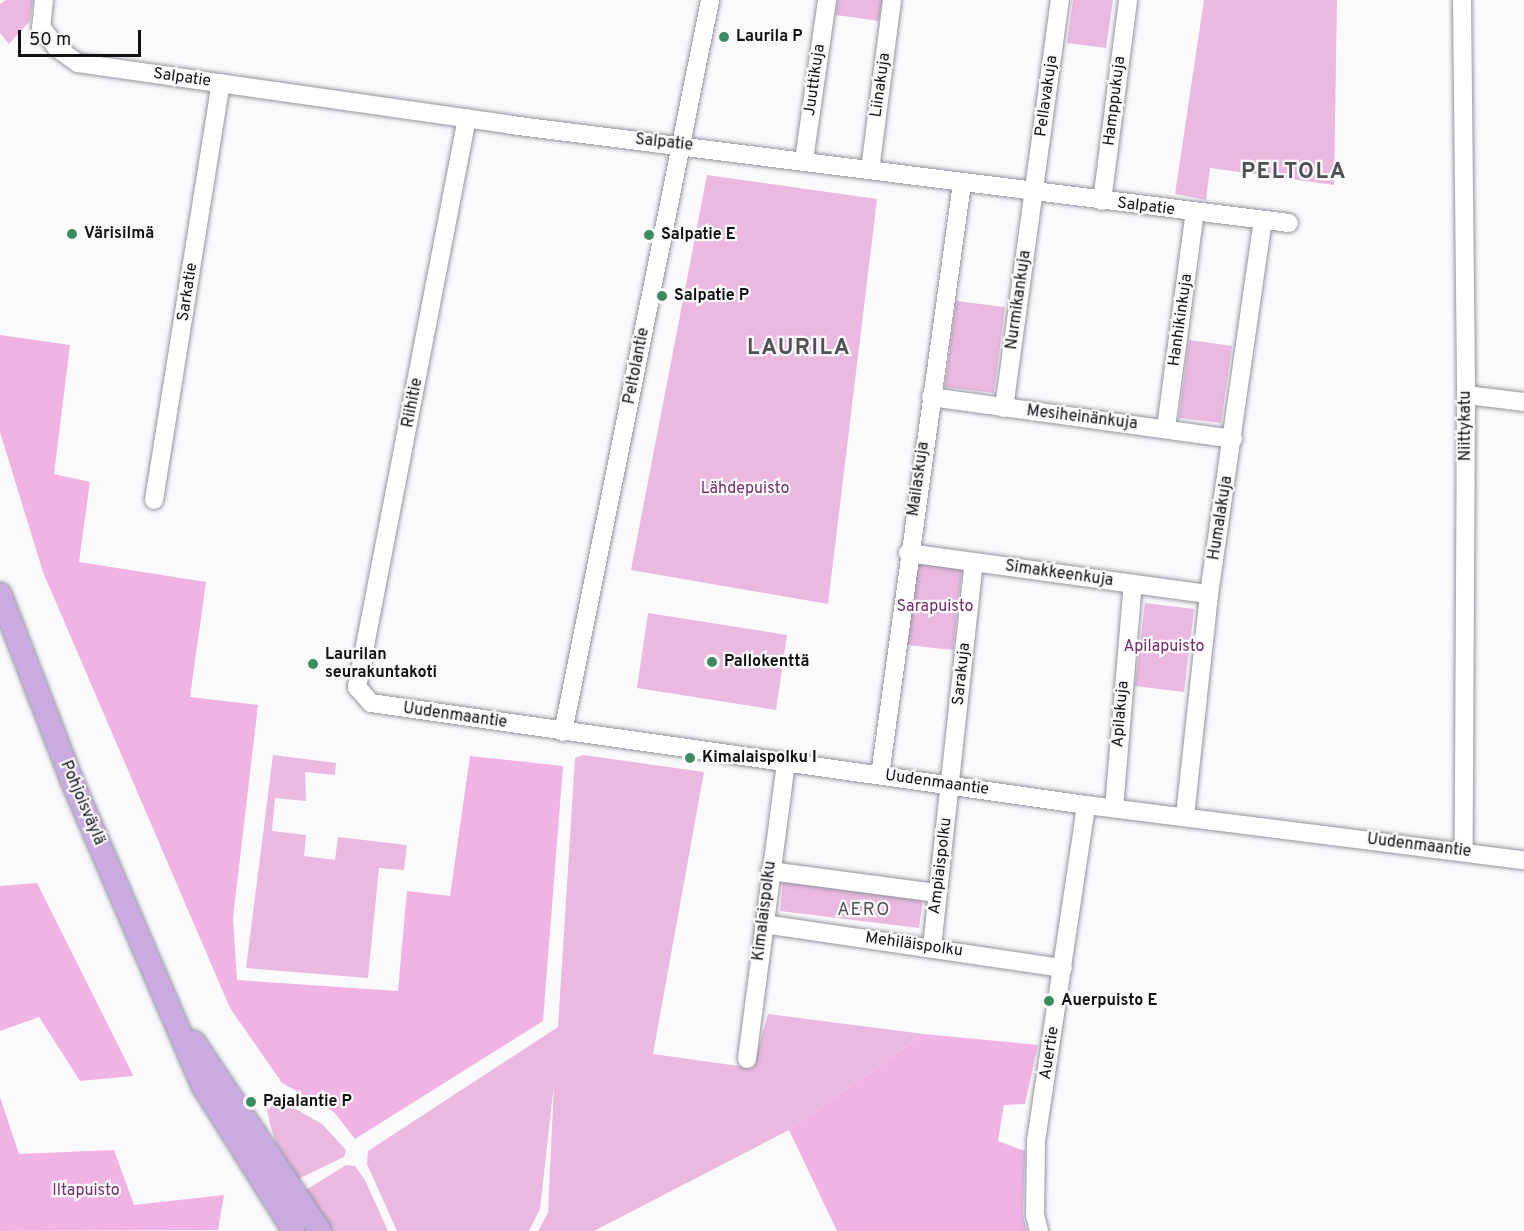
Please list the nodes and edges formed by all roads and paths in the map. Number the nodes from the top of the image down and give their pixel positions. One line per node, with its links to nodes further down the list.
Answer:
1 (44, 0): 8 (street, Salpatie)
2 (710, 0): 10 (street, Peltolantie)
3 (827, 0): 11 (street, Juuttikuja)
4 (892, 0): 12 (street, Liinakuja)
5 (1060, 0): 14 (street, Pellavakuja)
6 (1128, 0): 15 (street, Hamppukuja)
7 (1462, 0): 19 (street, Niittykatu)
8 (221, 83): 9 (street, Salpatie); 25 (street, Sarkatie)
9 (467, 118): 10 (street, Salpatie); 31 (street, Riihitie)
10 (681, 146): 11 (street, Salpatie); 32 (street, Peltolantie)
11 (804, 160): 12 (street, Salpatie)
12 (870, 170): 13 (street, Salpatie)
13 (962, 183): 14 (street, Salpatie); 20 (street, Mailaskuja)
14 (1033, 192): 15 (street, Salpatie); 22 (street, Nurmikankuja)
15 (1102, 201): 16 (street, Salpatie)
16 (1195, 212): 17 (street, Salpatie); 23 (street, Hanhikinkuja)
17 (1263, 220): 18 (street, Salpatie); 24 (street, Humalakuja)
18 (1289, 223)
19 (1466, 395): 21 (street); 39 (street, Niittykatu)
20 (932, 397): 22 (street, Mesiheinänkuja); 26 (street, Mailaskuja)
21 (1524, 402)
22 (1004, 408): 23 (street, Mesiheinänkuja)
23 (1166, 428): 24 (street, Mesiheinänkuja)
24 (1233, 439): 30 (street, Humalakuja)
25 (154, 500)
26 (908, 553): 27 (street, Simakkeenkuja); 34 (street, Mailaskuja)
27 (974, 562): 28 (street, Simakkeenkuja); 35 (street, Sarakuja)
28 (1133, 584): 30 (street, Simakkeenkuja); 37 (street, Apilakuja)
29 (0, 594): 46 (main road, Pohjoisväylä)
30 (1209, 594): 38 (street, Humalakuja)
31 (357, 687): 32 (street, Uudenmaantie)
32 (563, 732): 33 (street, Uudenmaantie)
33 (786, 764): 34 (street, Uudenmaantie); 41 (street, Kimalaispolku)
34 (880, 775): 35 (street, Uudenmaantie)
35 (950, 785): 36 (street, Uudenmaantie); 42 (street, Ampiaispolku)
36 (1086, 805): 37 (street, Uudenmaantie); 45 (street, Auertie)
37 (1114, 808): 38 (street, Uudenmaantie)
38 (1185, 816): 39 (street, Uudenmaantie)
39 (1464, 852): 40 (street, Uudenmaantie)
40 (1524, 860)
41 (770, 871): 42 (street); 43 (street, Kimalaispolku)
42 (938, 893): 44 (street, Ampiaispolku)
43 (764, 924): 44 (street, Mehiläispolku); 47 (street, Kimalaispolku)
44 (932, 947): 45 (street, Mehiläispolku)
45 (1063, 968): 50 (street, Auertie)
46 (171, 1009): 48 (main road, Pohjoisväylä); 49 (main road, Pohjoisväylä)
47 (747, 1059)
48 (294, 1231)
49 (320, 1231)
50 (1039, 1231)

